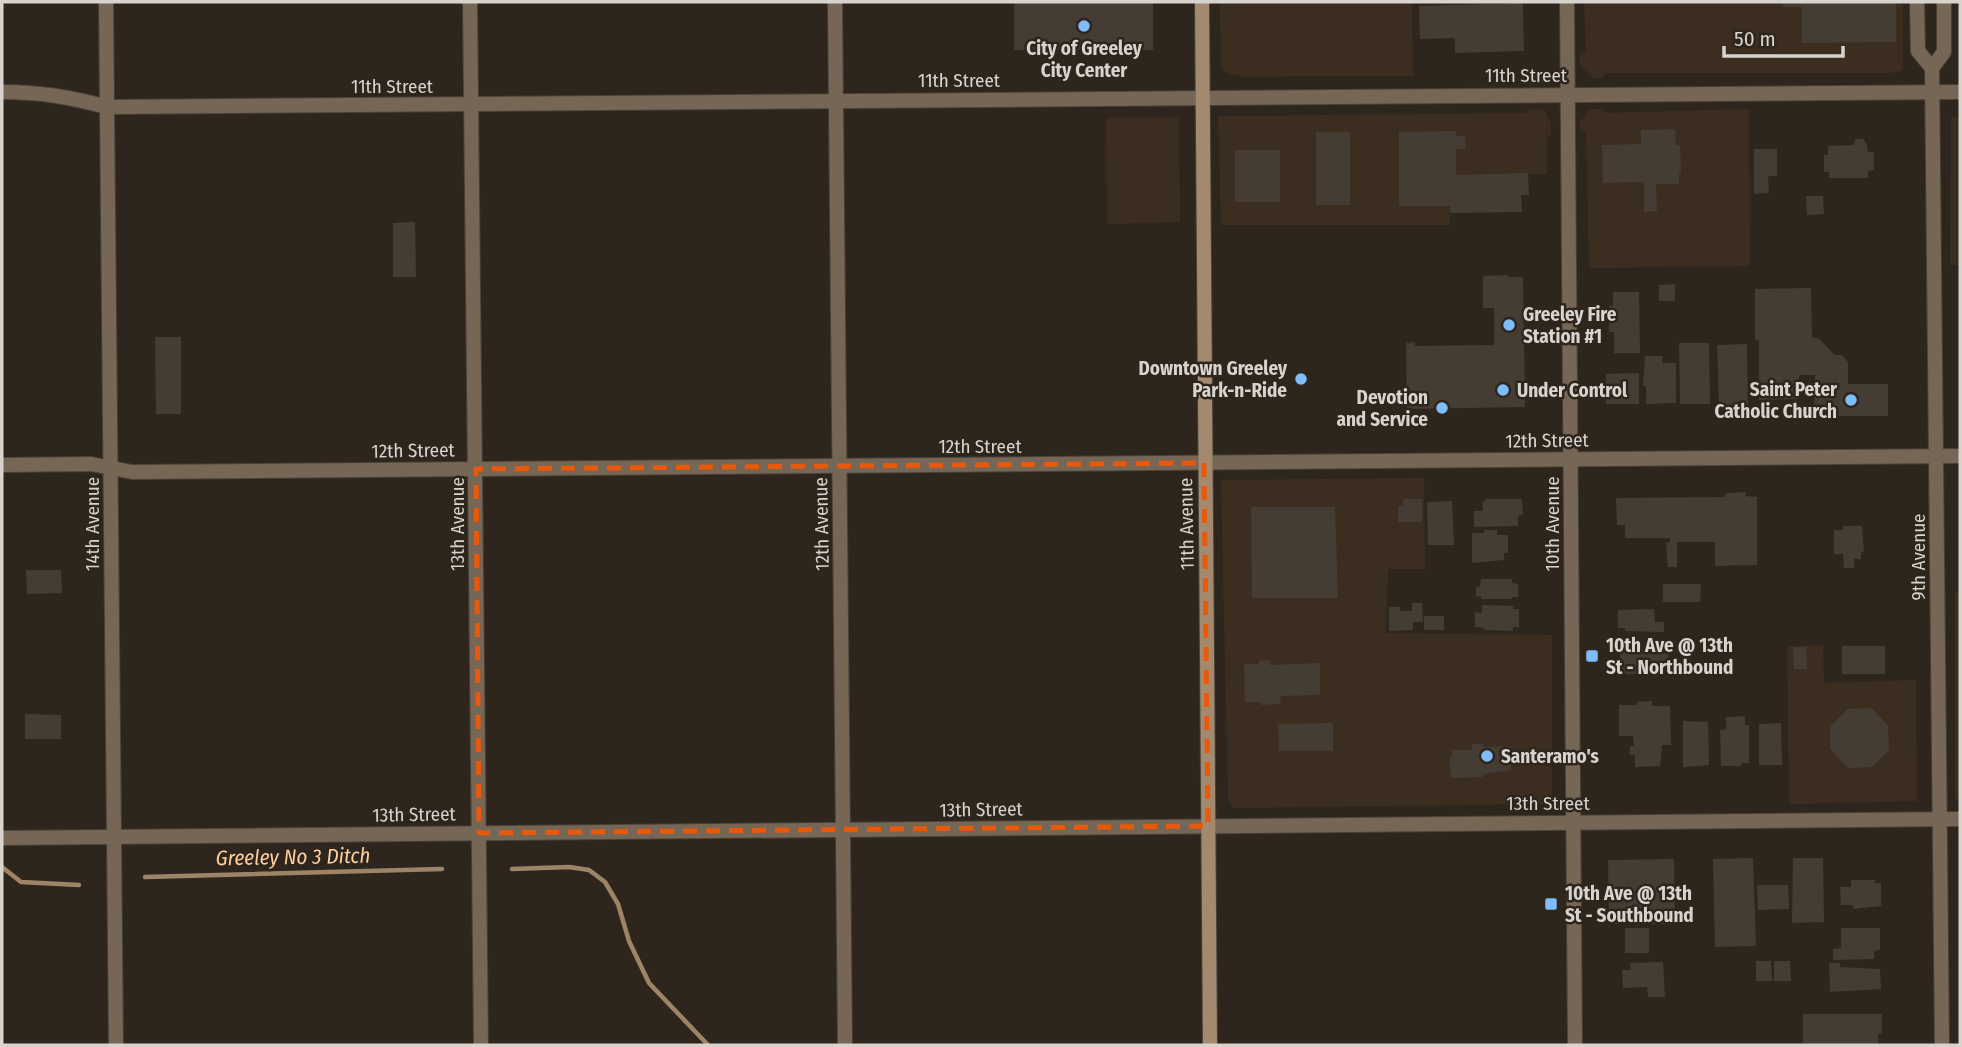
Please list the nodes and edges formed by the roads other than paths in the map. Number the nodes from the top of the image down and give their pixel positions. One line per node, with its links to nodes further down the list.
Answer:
1 (106, 2): 16 (street, 14th Avenue)
2 (470, 2): 15 (street, 13th Avenue)
3 (835, 2): 14 (street, 12th Avenue)
4 (1202, 2): 13 (main road, 11th Avenue)
5 (1567, 2): 12 (street, 10th Avenue)
6 (1917, 2): 8 (street, 9th Avenue)
7 (1944, 2): 8 (street, 9th Avenue)
8 (1932, 68): 10 (street, 9th Avenue)
9 (2, 92): 16 (street, 11th Street)
10 (1933, 92): 11 (street, 11th Street); 12 (street, 11th Street); 17 (street, 9th Avenue)
11 (1960, 92)
12 (1568, 94): 13 (street, 11th Street); 19 (street, 10th Avenue)
13 (1202, 97): 14 (street, 11th Street); 20 (main road, 11th Avenue)
14 (836, 100): 15 (street, 11th Street); 22 (street, 12th Avenue)
15 (472, 104): 16 (street, 11th Street); 23 (street, 13th Avenue)
16 (107, 107): 24 (street, 14th Avenue)
17 (1937, 456): 18 (street, 12th Street); 19 (street, 12th Street); 26 (street, 9th Avenue)
18 (1960, 456)
19 (1571, 459): 20 (street, 12th Street); 27 (street, 10th Avenue)
20 (1205, 463): 22 (street, 12th Street); 28 (main road, 11th Avenue)
21 (2, 464): 24 (street, 12th Street)
22 (840, 466): 23 (street, 12th Street); 29 (street, 12th Avenue)
23 (476, 468): 24 (street, 12th Street); 30 (street, 13th Avenue)
24 (111, 469): 31 (street, 14th Avenue)
25 (1960, 819): 26 (street, 13th Street)
26 (1940, 820): 27 (street, 13th Street); 38 (street, 9th Avenue)
27 (1573, 822): 28 (street, 13th Street); 37 (street, 10th Avenue)
28 (1208, 826): 29 (street, 13th Street); 36 (main road, 11th Avenue)
29 (843, 830): 30 (street, 13th Street); 35 (street, 12th Avenue)
30 (479, 833): 31 (street, 13th Street); 34 (street, 13th Avenue)
31 (114, 836): 32 (street, 13th Street); 33 (street, 14th Avenue)
32 (2, 838)
33 (116, 1045)
34 (481, 1045)
35 (845, 1045)
36 (1210, 1045)
37 (1575, 1045)
38 (1942, 1045)

